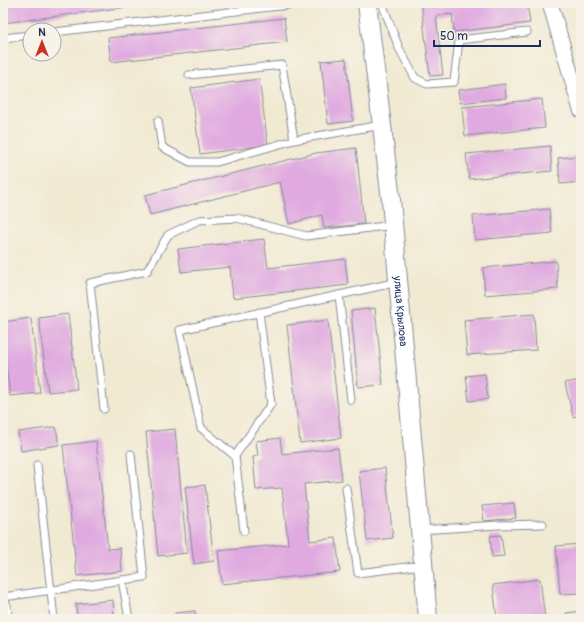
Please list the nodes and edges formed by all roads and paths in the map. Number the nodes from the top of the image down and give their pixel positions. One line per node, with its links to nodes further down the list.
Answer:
1 (306, 3): 5 (lane)
2 (367, 3): 13 (street, улица Крылова)
3 (382, 3): 7 (lane)
4 (550, 3): 11 (street)
5 (248, 6): 6 (lane)
6 (62, 31)
7 (526, 32)
8 (22, 36): 9 (lane)
9 (3, 38)
10 (190, 75): 14 (lane)
11 (581, 110)
12 (158, 121): 14 (lane)
13 (382, 125): 14 (lane); 15 (street, улица Крылова)
14 (294, 140)
15 (394, 225): 16 (street, улица Крылова); 20 (lane)
16 (399, 282): 17 (lane); 26 (street, улица Крылова)
17 (339, 295): 18 (lane); 19 (lane)
18 (259, 312): 22 (lane); 22 (lane)
19 (351, 400)
20 (104, 409)
21 (131, 454): 29 (lane)
22 (235, 456): 27 (lane)
23 (37, 465): 30 (lane)
24 (346, 488): 28 (lane)
25 (543, 524): 26 (lane)
26 (420, 530): 28 (street, улица Крылова)
27 (244, 531)
28 (423, 564): 36 (street, улица Крылова)
29 (122, 580): 30 (lane); 35 (lane)
30 (51, 590): 31 (lane); 34 (lane)
31 (3, 597)
32 (3, 606): 33 (street)
33 (4, 619)
34 (54, 619)
35 (129, 619)
36 (428, 619)

